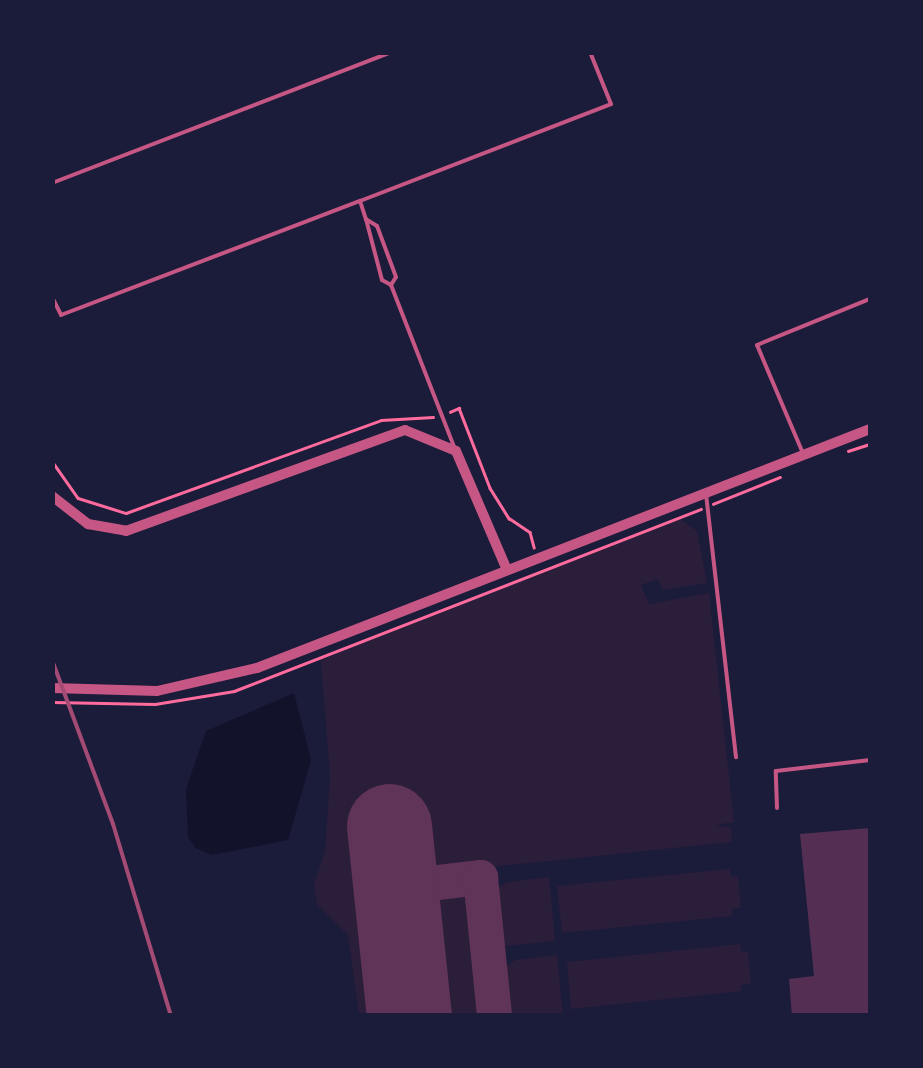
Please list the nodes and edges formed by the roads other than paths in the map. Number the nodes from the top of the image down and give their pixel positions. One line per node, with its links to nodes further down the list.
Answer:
1 (391, 52): 3 (lane)
2 (590, 52): 4 (lane)
3 (52, 183)
4 (360, 201): 5 (lane); 7 (lane)
5 (366, 220): 6 (lane); 6 (lane)
6 (391, 284): 10 (lane)
7 (52, 296)
8 (870, 299): 11 (lane)
9 (870, 429): 11 (street)
10 (456, 451): 13 (street); 14 (street)
11 (804, 455): 12 (street)
12 (706, 493): 14 (street); 16 (lane)
13 (52, 496)
14 (507, 570): 15 (street)
15 (58, 688)
16 (736, 758)
17 (870, 760): 18 (lane)
18 (777, 808)

